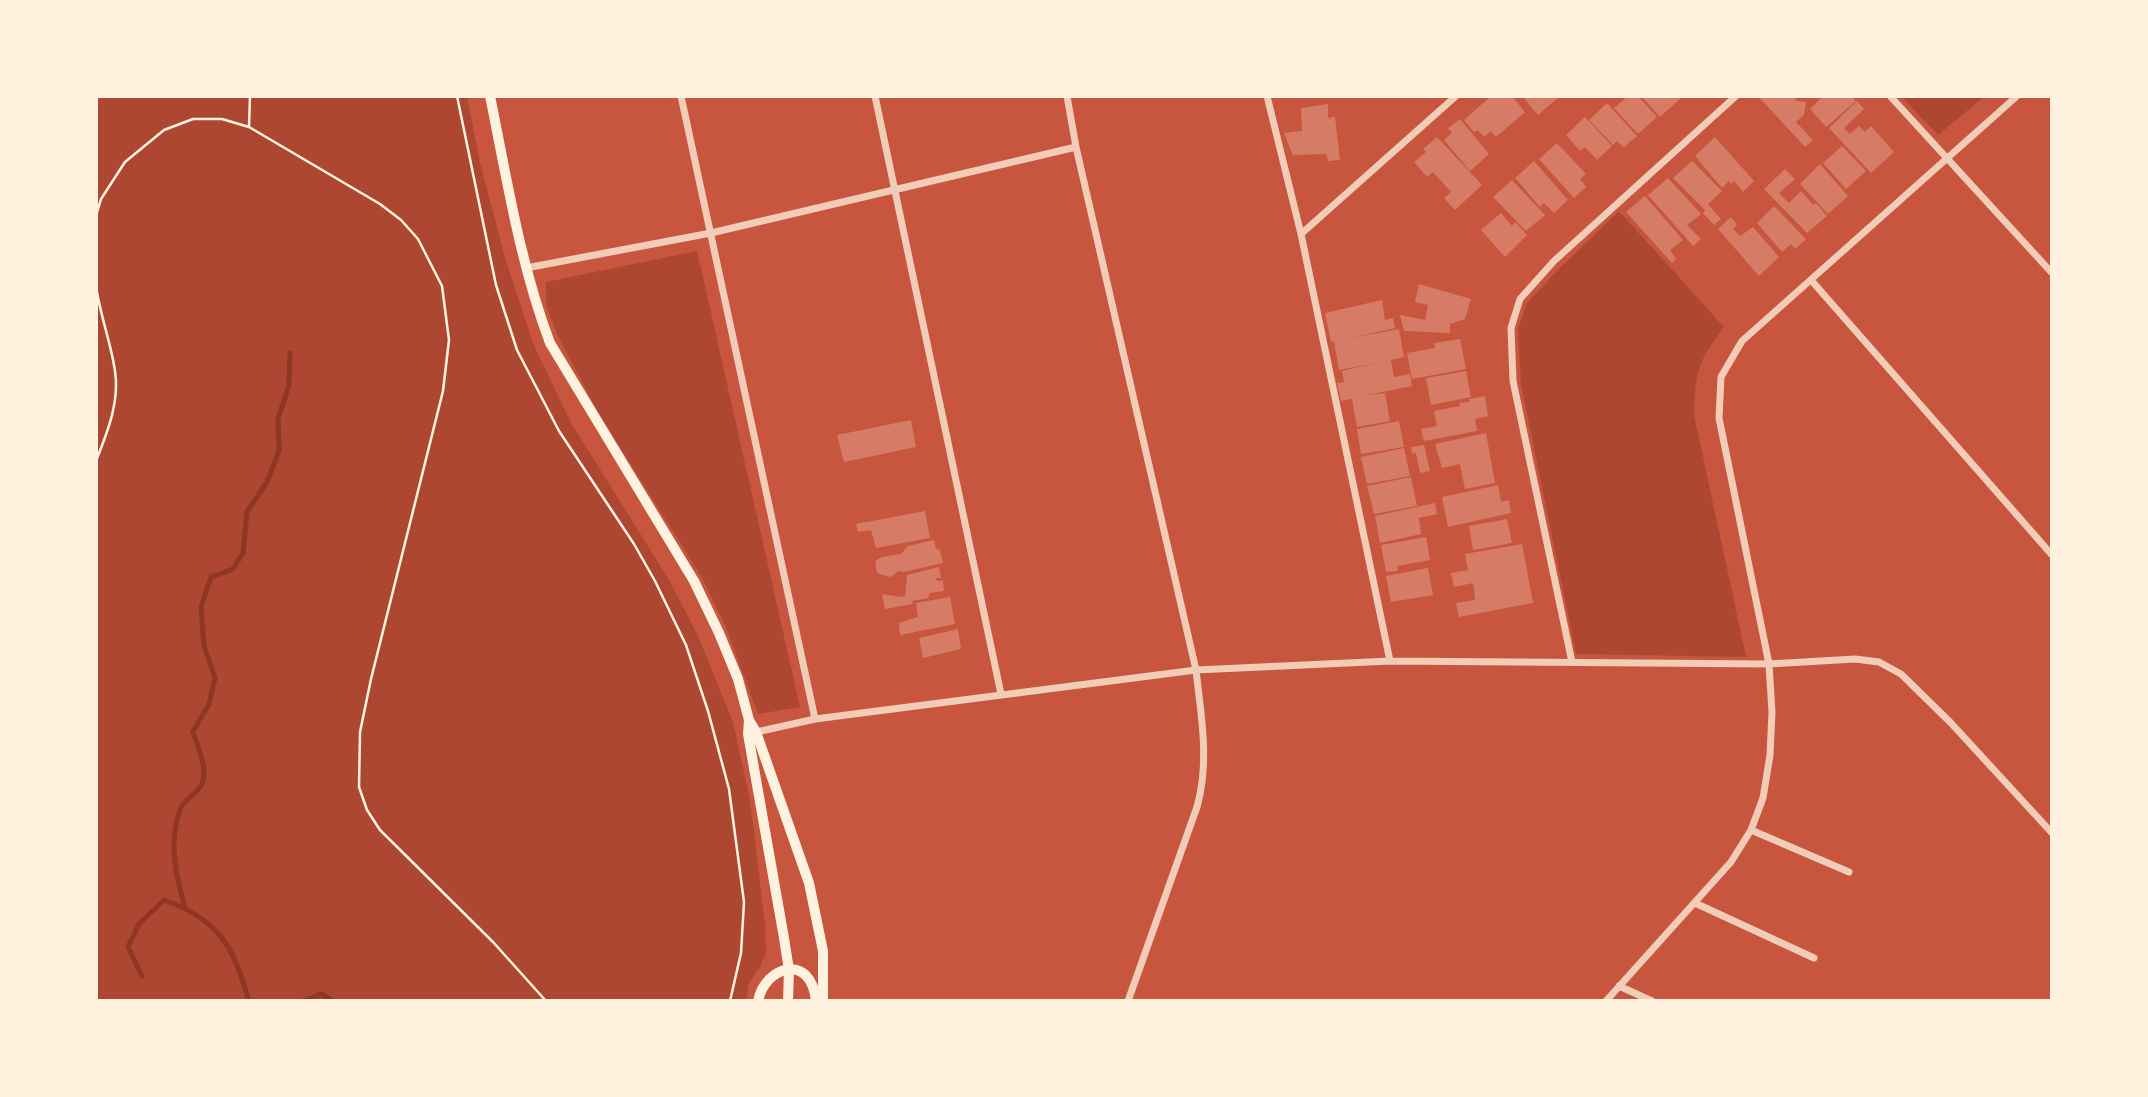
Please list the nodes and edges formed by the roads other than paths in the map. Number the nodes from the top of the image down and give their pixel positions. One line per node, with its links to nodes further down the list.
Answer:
1 (490, 96): 15 (main road)
2 (681, 96): 13 (street)
3 (874, 96): 12 (street)
4 (1067, 96): 10 (street)
5 (1267, 96): 14 (street)
6 (1457, 96): 14 (street)
7 (1736, 96): 20 (street)
8 (1890, 96): 11 (street)
9 (2017, 96): 11 (street)
10 (1076, 147): 12 (street); 22 (street)
11 (1949, 159): 16 (street); 17 (street)
12 (894, 189): 13 (street); 23 (street)
13 (711, 233): 15 (street); 24 (street)
14 (1301, 234): 19 (street)
15 (526, 268): 25 (main road)
16 (2052, 273)
17 (1811, 280): 18 (street); 21 (street)
18 (2052, 555)
19 (1390, 661): 20 (street); 22 (street)
20 (1572, 662): 21 (street)
21 (1769, 664): 26 (street); 27 (street)
22 (1196, 670): 23 (street); 37 (street)
23 (1002, 694): 24 (street)
24 (815, 719): 25 (street)
25 (752, 733): 31 (main road); 36 (main road)
26 (1751, 831): 28 (street); 29 (street)
27 (2052, 833)
28 (1849, 873)
29 (1695, 903): 30 (street); 32 (street)
30 (1814, 958)
31 (789, 970): 33 (main road); 34 (main road); 35 (main road)
32 (1619, 986): 38 (street); 39 (street)
33 (758, 1001)
34 (788, 1001)
35 (816, 1001)
36 (823, 1001)
37 (1128, 1001)
38 (1606, 1001)
39 (1652, 1001)

